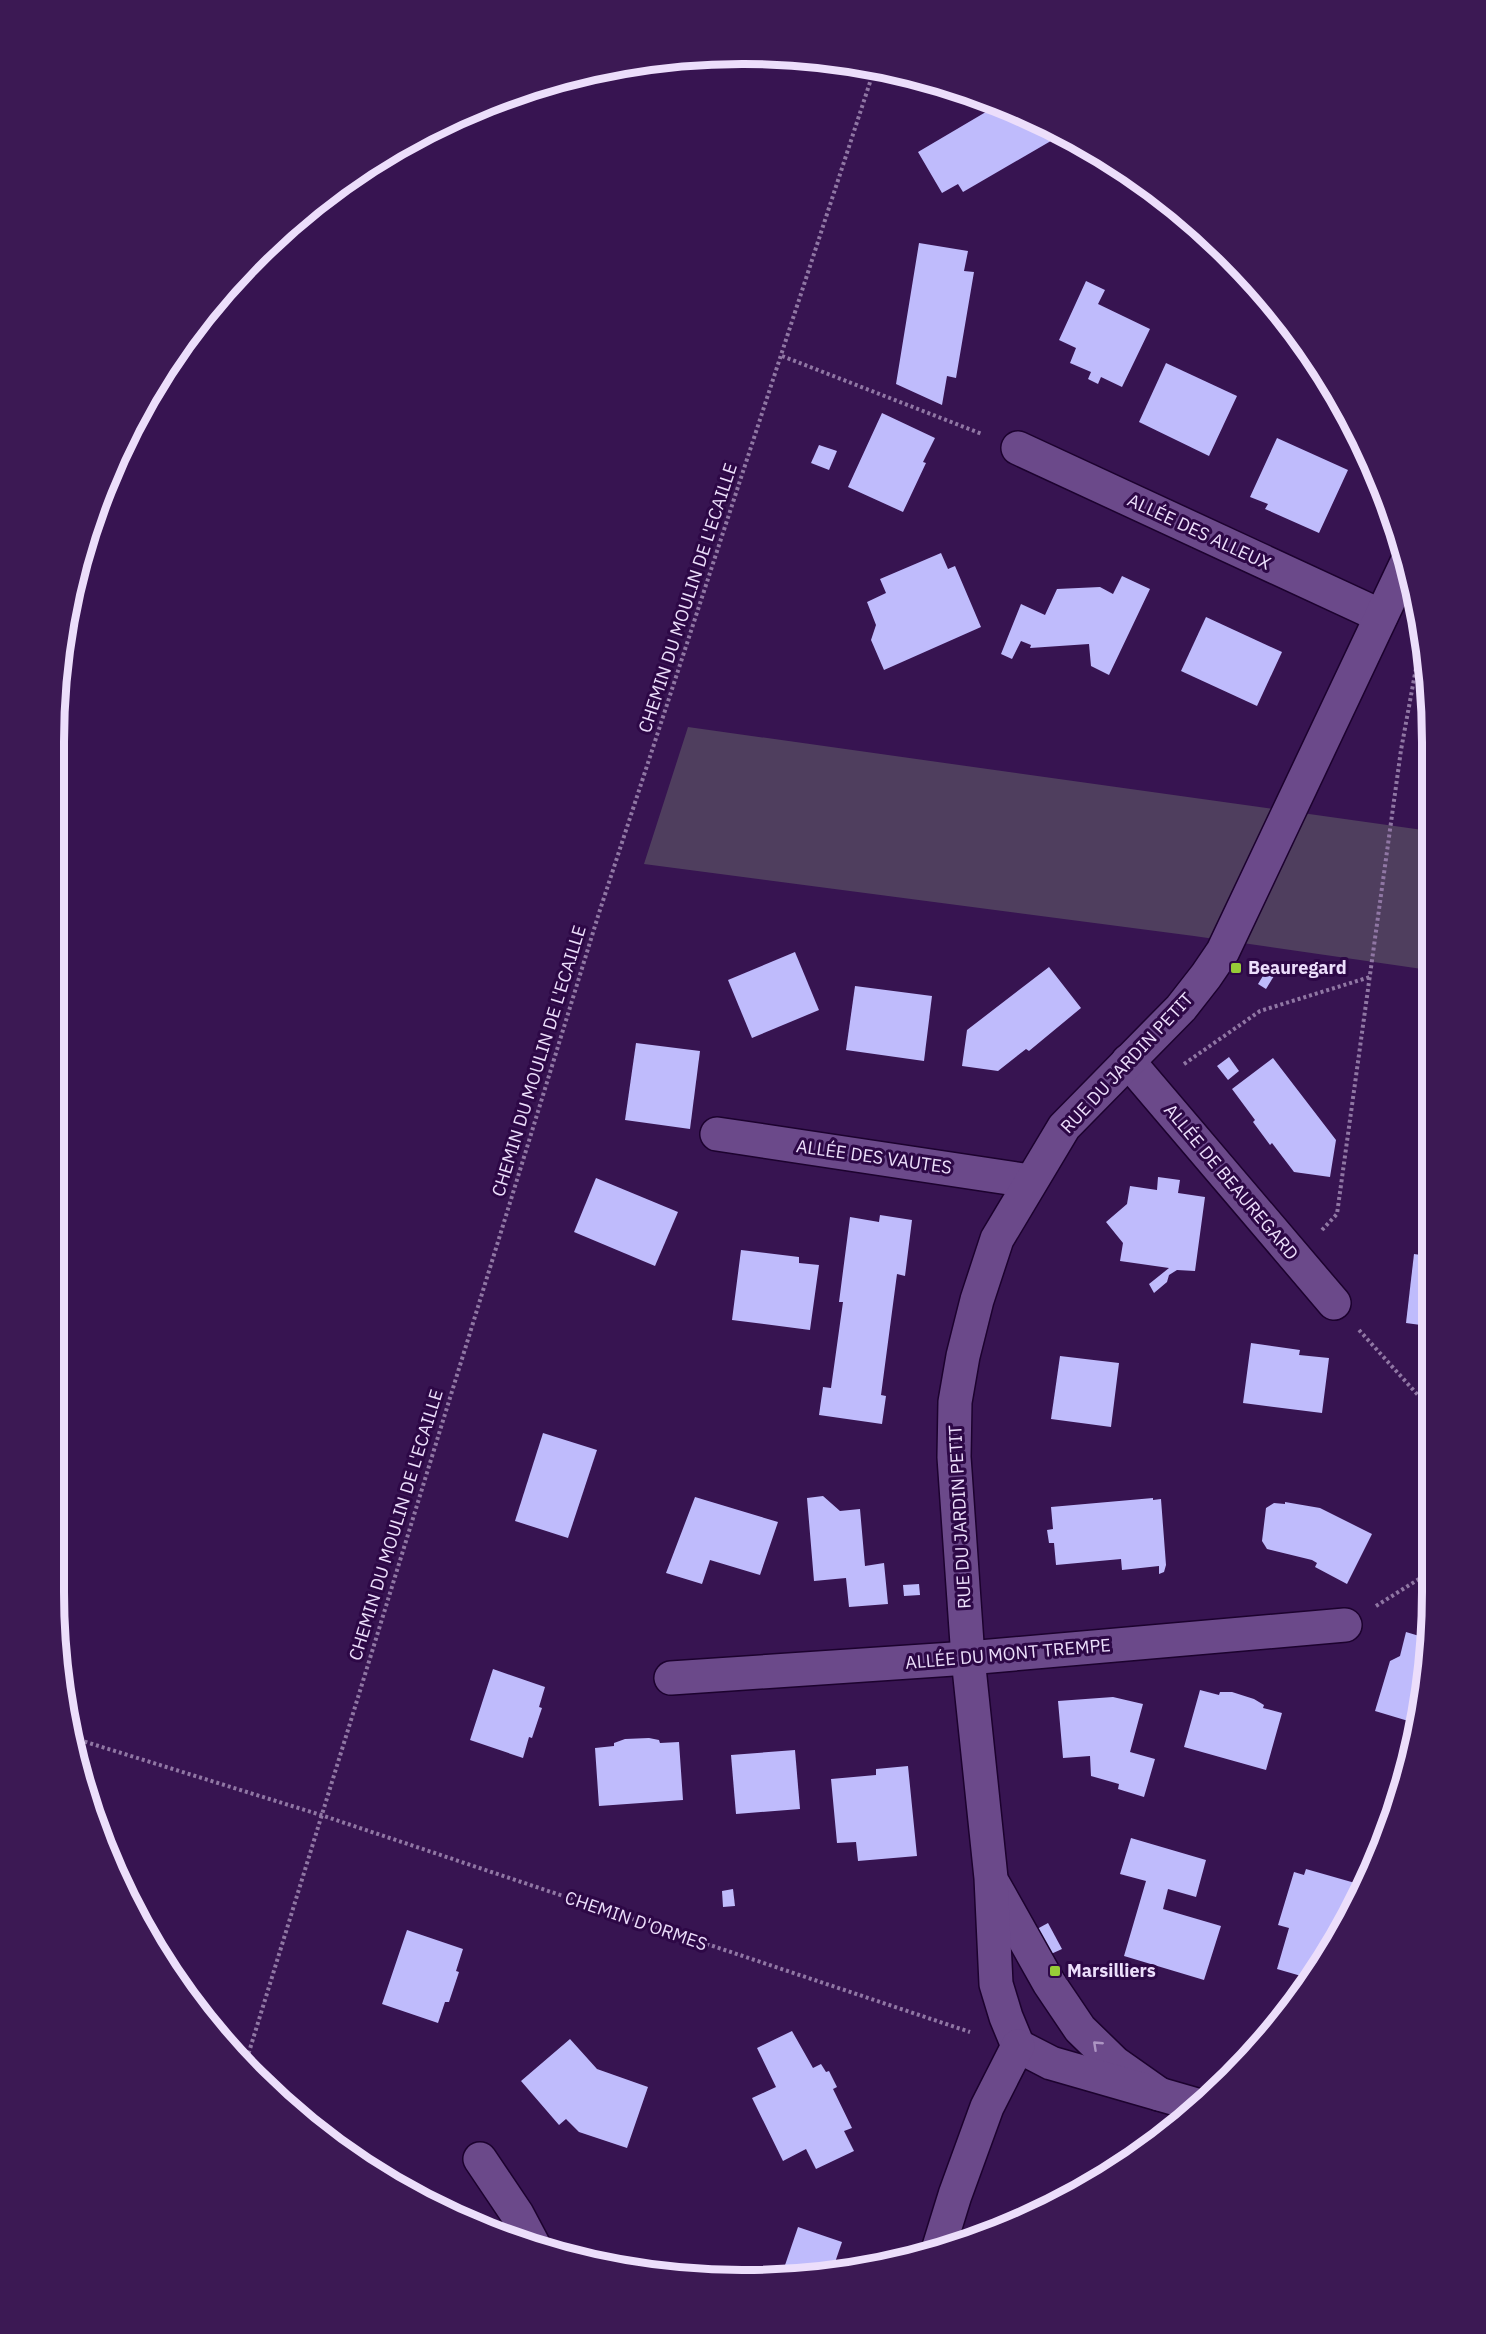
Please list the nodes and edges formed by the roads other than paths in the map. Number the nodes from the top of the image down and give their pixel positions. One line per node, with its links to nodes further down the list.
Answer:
1 (1018, 448): 3 (street, ALLÉE DES ALLEUX)
2 (1400, 576): 3 (street, RUE DU JARDIN PETIT)
3 (1381, 616): 4 (street, RUE DU JARDIN PETIT)
4 (1128, 1061): 6 (street, RUE DU JARDIN PETIT); 7 (street, ALLÉE DE BEAUREGARD)
5 (717, 1134): 6 (street, ALLÉE DES VAUTES)
6 (1030, 1181): 9 (street, RUE DU JARDIN PETIT)
7 (1334, 1303)
8 (1345, 1625): 9 (street, ALLÉE DU MONT TREMPE)
9 (969, 1658): 10 (street, ALLÉE DU MONT TREMPE); 11 (street, RUE DU JARDIN PETIT)
10 (671, 1678)
11 (991, 1878): 12 (street, RUE DU JARDIN PETIT); 13 (street, RUE DU JARDIN PETIT, one-way to 11)
12 (1018, 2046): 13 (street); 17 (street)
13 (1159, 2094): 14 (street)
14 (1188, 2102)
15 (480, 2159): 16 (street)
16 (528, 2234)
17 (942, 2239)

